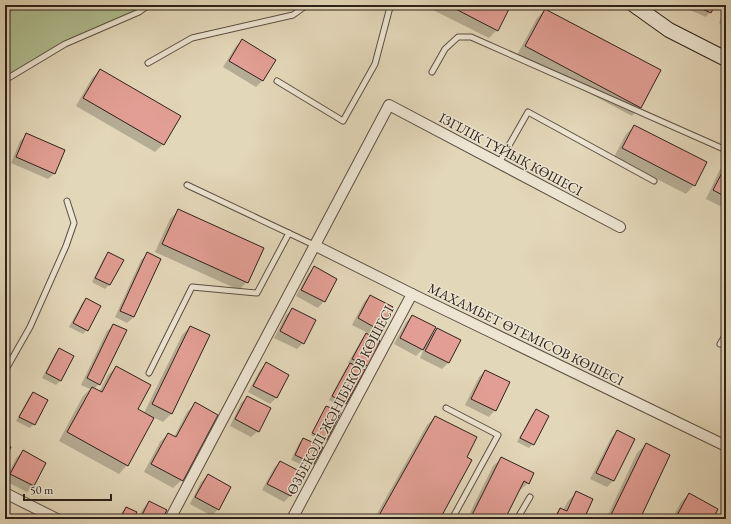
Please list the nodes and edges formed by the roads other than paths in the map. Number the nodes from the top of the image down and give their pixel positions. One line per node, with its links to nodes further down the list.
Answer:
1 (149, 5): 8 (lane)
2 (307, 5): 6 (lane)
3 (388, 5): 9 (lane)
4 (634, 5): 5 (main road)
5 (726, 59)
6 (148, 64)
7 (432, 72): 10 (lane)
8 (5, 80)
9 (277, 81)
10 (726, 150)
11 (500, 163): 12 (lane); 15 (street, ІЗГІЛІК ТҰЙЫҚ КӨШЕСІ); 17 (street, ІЗГІЛІК ТҰЙЫҚ КӨШЕСІ)
12 (654, 181)
13 (187, 185): 16 (lane)
14 (67, 201): 21 (lane)
15 (620, 227)
16 (289, 233): 17 (lane); 22 (lane)
17 (314, 245): 18 (street, МАХАМБЕТ ӨТЕМІСОВ КӨШЕСІ); 28 (street)
18 (412, 294): 24 (street, МАХАМБЕТ ӨТЕМІСОВ КӨШЕСІ); 29 (street, ӨЗБЕКӘЛІ ЖӘНІБЕКОВ КӨШЕСІ)
19 (726, 334): 20 (lane)
20 (720, 344)
21 (5, 371)
22 (149, 373)
23 (446, 408): 30 (lane)
24 (726, 446)
25 (5, 493): 27 (street)
26 (530, 497): 31 (lane)
27 (57, 519)
28 (170, 519)
29 (292, 519)
30 (452, 519)
31 (517, 519)

